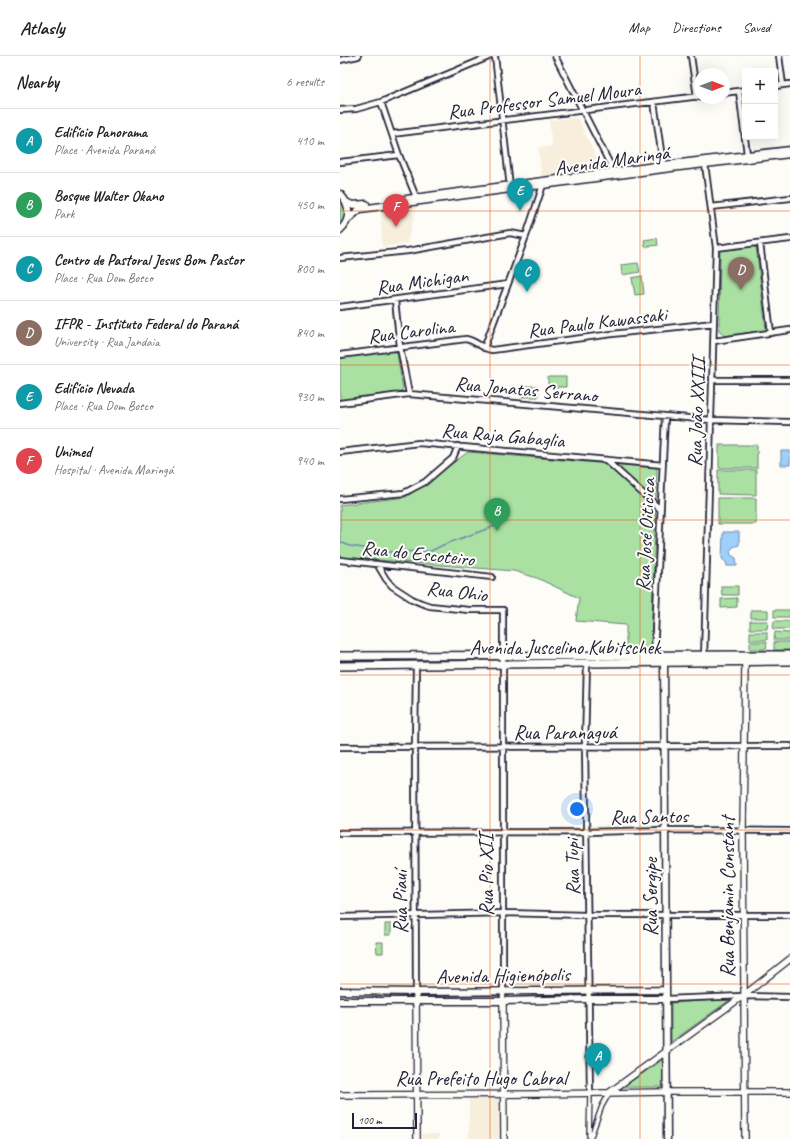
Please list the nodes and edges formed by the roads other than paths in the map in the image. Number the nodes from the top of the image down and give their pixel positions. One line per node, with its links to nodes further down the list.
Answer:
1 (358, 56): 7 (street)
2 (491, 56): 16 (street)
3 (495, 56): 20 (street)
4 (555, 56): 19 (street)
5 (691, 56): 8 (street)
6 (779, 56): 10 (street)
7 (340, 60)
8 (694, 73)
9 (790, 84): 10 (street)
10 (783, 85): 11 (street)
11 (778, 86)
12 (742, 90): 13 (street)
13 (739, 91): 14 (street); 23 (street)
14 (730, 92)
15 (694, 97): 17 (street, Rua Professor Samuel Moura)
16 (381, 102): 18 (street); 21 (street)
17 (654, 102): 19 (street, Rua Professor Samuel Moura); 28 (street)
18 (340, 110)
19 (583, 111): 20 (street, Rua Professor Samuel Moura); 29 (street)
20 (502, 120): 21 (street, Rua Professor Samuel Moura); 31 (street)
21 (392, 134): 25 (street)
22 (790, 150): 23 (main road, Avenida Maringá)
23 (747, 154): 28 (main road, Avenida Maringá)
24 (790, 154): 27 (main road, Avenida Maringá)
25 (399, 155): 26 (street); 33 (street)
26 (340, 162)
27 (705, 164): 29 (main road, Avenida Maringá); 36 (street, Rua João XXIII)
28 (663, 165): 29 (main road, Avenida Maringá)
29 (615, 174): 30 (main road, Avenida Maringá); 31 (main road, Avenida Maringá)
30 (543, 186): 31 (main road, Avenida Maringá); 39 (street)
31 (510, 187): 33 (main road, Avenida Maringá); 37 (main road, Avenida Maringá)
32 (340, 194): 35 (main road)
33 (416, 197): 35 (main road, Avenida Maringá)
34 (790, 198): 36 (street)
35 (346, 202): 37 (main road)
36 (711, 207): 42 (street, Rua João XXIII)
37 (347, 220): 38 (main road, Avenida Maringá)
38 (340, 230)
39 (526, 236): 43 (street); 44 (street)
40 (790, 239): 41 (street)
41 (760, 243): 42 (street); 49 (street)
42 (716, 248): 47 (street, Rua João XXIII)
43 (340, 258)
44 (508, 284): 45 (street, Rua Michigan); 52 (street)
45 (395, 300): 46 (street, Rua Michigan); 51 (street)
46 (340, 307)
47 (714, 323): 50 (street, Rua João XXIII); 52 (street, Rua Paulo Kawassaki)
48 (790, 330): 49 (street)
49 (771, 333): 50 (street)
50 (714, 341): 54 (street, Rua João XXIII)
51 (400, 347): 52 (street, Rua Carolina); 53 (street, Rua Carolina); 56 (street)
52 (484, 348)
53 (340, 355)
54 (712, 380): 55 (street); 59 (street, Rua João XXIII)
55 (790, 380)
56 (409, 394): 57 (street, Rua Jonatas Serrano); 58 (street, Rua Jonatas Serrano)
57 (340, 403)
58 (665, 416): 59 (street, Rua Jonatas Serrano); 64 (street, Rua José Oiticica)
59 (711, 420): 60 (street, Rua Jonatas Serrano); 77 (street, Rua João XXIII)
60 (790, 422)
61 (458, 446): 62 (street, Rua Raja Gabaglia); 63 (street, Rua Raja Gabaglia); 65 (street)
62 (340, 452)
63 (606, 460): 64 (street, Rua Raja Gabaglia); 66 (street)
64 (663, 465): 66 (street, Rua José Oiticica)
65 (340, 499)
66 (660, 509): 74 (street, Rua José Oiticica)
67 (340, 560): 68 (street, Rua do Escoteiro)
68 (377, 564): 69 (street, Rua do Escoteiro); 70 (street, Rua Ohio)
69 (492, 577)
70 (503, 610): 76 (street, Rua Pio XII)
71 (790, 655): 75 (main road, Avenida Juscelino Kubitschek)
72 (340, 656): 73 (main road, Avenida Juscelino Kubitschek)
73 (463, 656): 76 (main road, Avenida Juscelino Kubitschek); 81 (main road)
74 (657, 656): 76 (main road, Avenida Juscelino Kubitschek); 77 (main road, Avenida Juscelino Kubitschek); 80 (street, Rua Sergipe)
75 (745, 658): 77 (main road, Avenida Juscelino Kubitschek); 78 (main road, Avenida Juscelino Kubitschek); 84 (street, Rua Benjamin Constant)
76 (504, 659): 79 (main road, Avenida Juscelino Kubitschek); 81 (main road, Avenida Juscelino Kubitschek); 88 (street, Rua Pio XII)
77 (704, 659): 80 (main road, Avenida Juscelino Kubitschek)
78 (790, 661)
79 (587, 663): 80 (main road, Avenida Juscelino Kubitschek); 89 (street, Rua Tupi)
80 (664, 663): 83 (main road, Rua Sergipe)
81 (416, 664): 82 (main road, Avenida Juscelino Kubitschek); 87 (street, Rua Piauí)
82 (340, 666)
83 (665, 746): 84 (street, Rua Paranaguá); 89 (street, Rua Paranaguá); 90 (main road, Rua Sergipe)
84 (744, 746): 85 (street, Rua Paranaguá); 91 (street, Rua Benjamin Constant)
85 (790, 746)
86 (340, 747): 87 (street, Rua Paranaguá)
87 (415, 747): 88 (street, Rua Paranaguá); 96 (street, Rua Piauí)
88 (502, 747): 89 (street, Rua Paranaguá); 93 (street, Rua Pio XII)
89 (585, 747): 94 (street, Rua Tupi)
90 (666, 830): 91 (street, Rua Santos); 94 (street, Rua Santos); 100 (main road, Rua Sergipe)
91 (743, 831): 92 (street, Rua Santos); 101 (street, Rua Benjamin Constant)
92 (790, 831)
93 (502, 832): 94 (street, Rua Santos); 96 (street, Rua Santos); 97 (street, Rua Pio XII)
94 (586, 832): 99 (street, Rua Tupi)
95 (340, 833): 96 (street, Rua Santos)
96 (416, 833): 98 (street, Rua Piauí)
97 (503, 913): 98 (street); 99 (street); 109 (street, Rua Pio XII)
98 (417, 914): 103 (street); 110 (street, Rua Piauí)
99 (588, 915): 100 (street); 105 (street, Rua Tupi)
100 (666, 915): 101 (street); 107 (main road, Rua Sergipe)
101 (744, 915): 102 (street); 111 (street, Rua Benjamin Constant)
102 (790, 915)
103 (340, 916)
104 (790, 959): 111 (street)
105 (588, 990): 106 (main road, Avenida Higienópolis); 109 (main road, Avenida Higienópolis); 113 (street, Rua Tupi)
106 (646, 990): 107 (main road, Avenida Higienópolis); 114 (main road)
107 (666, 990): 115 (main road, Rua Sergipe)
108 (340, 991): 110 (main road, Avenida Higienópolis)
109 (503, 991): 110 (main road, Avenida Higienópolis); 118 (street, Rua Pio XII)
110 (416, 992): 117 (street, Rua Piauí)
111 (744, 996): 112 (street); 115 (street); 119 (street); 124 (street, Rua Benjamin Constant)
112 (790, 997)
113 (588, 999): 114 (main road, Avenida Higienópolis); 118 (main road, Avenida Higienópolis); 123 (street, Rua Tupi)
114 (645, 999): 115 (main road, Avenida Higienópolis)
115 (666, 999): 119 (main road, Rua Sergipe)
116 (340, 1001): 117 (main road, Avenida Higienópolis)
117 (416, 1001): 118 (main road, Avenida Higienópolis); 127 (street, Rua Piauí)
118 (503, 1001): 125 (street, Rua Pio XII)
119 (667, 1050): 120 (street); 121 (main road, Rua Sergipe)
120 (610, 1092): 121 (street, Rua Prefeito Hugo Cabral); 123 (street, Rua Prefeito Hugo Cabral); 130 (street)
121 (667, 1092): 124 (street, Rua Prefeito Hugo Cabral); 131 (main road, Rua Sergipe)
122 (790, 1092): 124 (street, Rua Prefeito Hugo Cabral)
123 (590, 1093): 125 (street, Rua Prefeito Hugo Cabral); 130 (street)
124 (745, 1093): 132 (street, Rua Benjamin Constant)
125 (504, 1094): 127 (street, Rua Prefeito Hugo Cabral); 129 (street, Rua Pio XII)
126 (340, 1095): 127 (street, Rua Prefeito Hugo Cabral)
127 (417, 1095): 128 (street, Rua Piauí)
128 (417, 1139)
129 (504, 1139)
130 (590, 1139)
131 (667, 1139)
132 (745, 1139)

